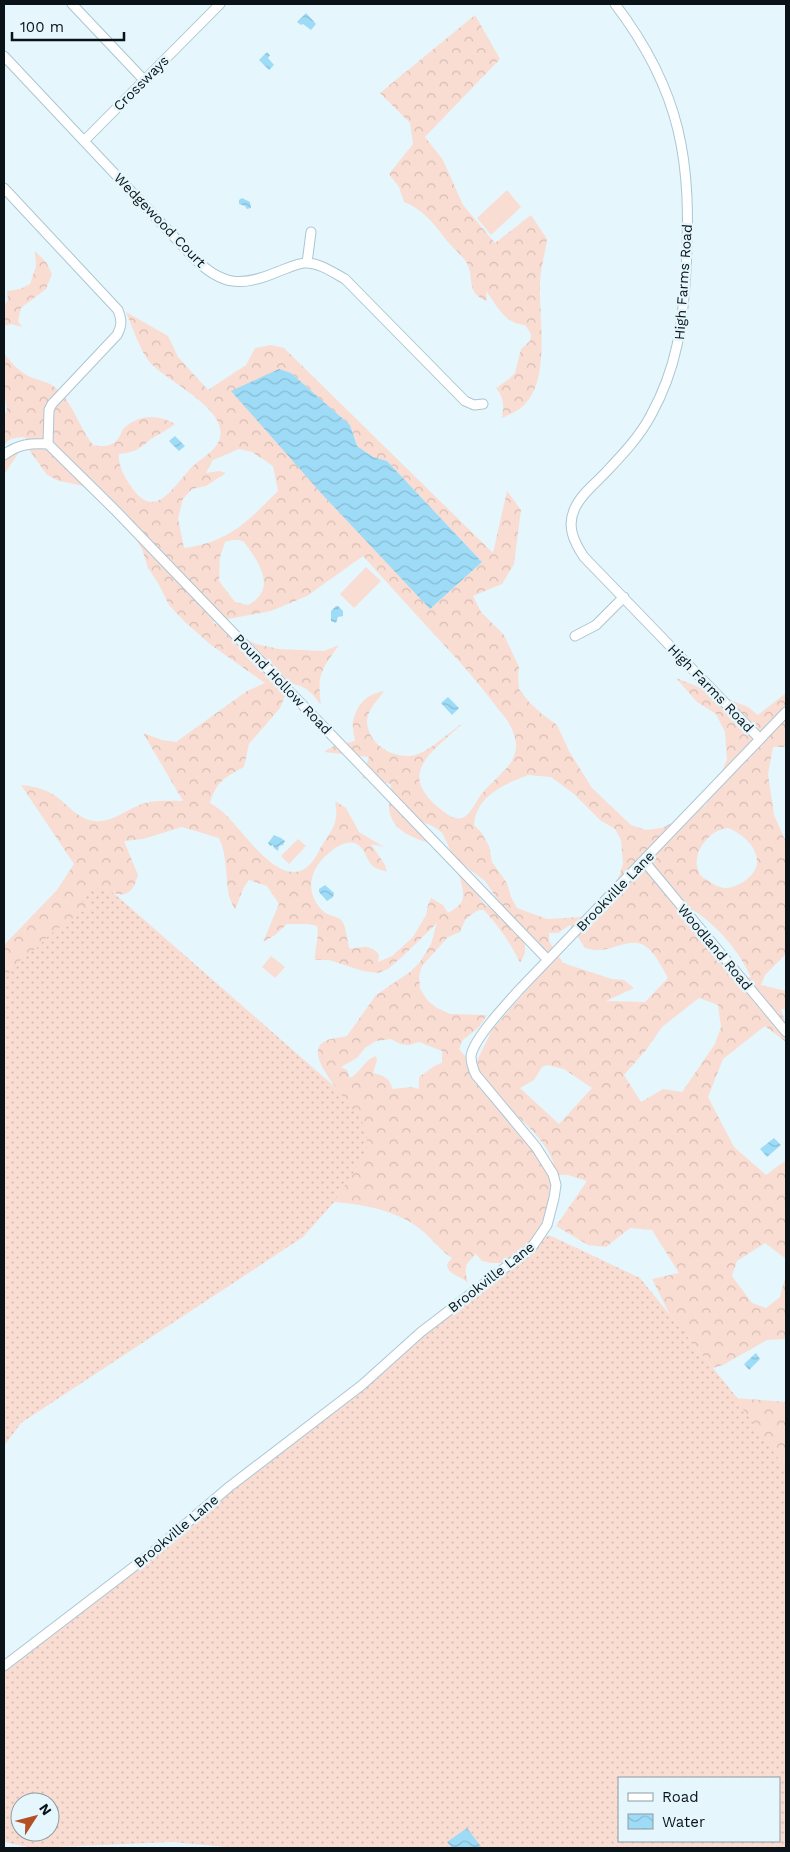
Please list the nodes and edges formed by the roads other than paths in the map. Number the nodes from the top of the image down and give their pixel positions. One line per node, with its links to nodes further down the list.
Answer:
1 (72, 4): 5 (street)
2 (220, 4): 5 (street, Crossways)
3 (615, 4): 13 (street, High Farms Road)
4 (4, 56): 6 (street, Wedgewood Court)
5 (144, 80): 6 (street, Crossways)
6 (84, 140): 9 (street, Wedgewood Court)
7 (4, 188): 11 (street)
8 (311, 232): 9 (street)
9 (307, 263): 10 (street)
10 (483, 404)
11 (48, 444): 12 (street); 18 (street, Pound Hollow Road)
12 (4, 455)
13 (624, 597): 14 (street); 16 (street, High Farms Road)
14 (575, 636)
15 (784, 717): 16 (street, Brookville Lane)
16 (760, 739): 17 (street, Brookville Lane)
17 (644, 861): 18 (street, Brookville Lane); 19 (street, Woodland Road)
18 (548, 960): 20 (street, Brookville Lane)
19 (786, 1032)
20 (4, 1666)

